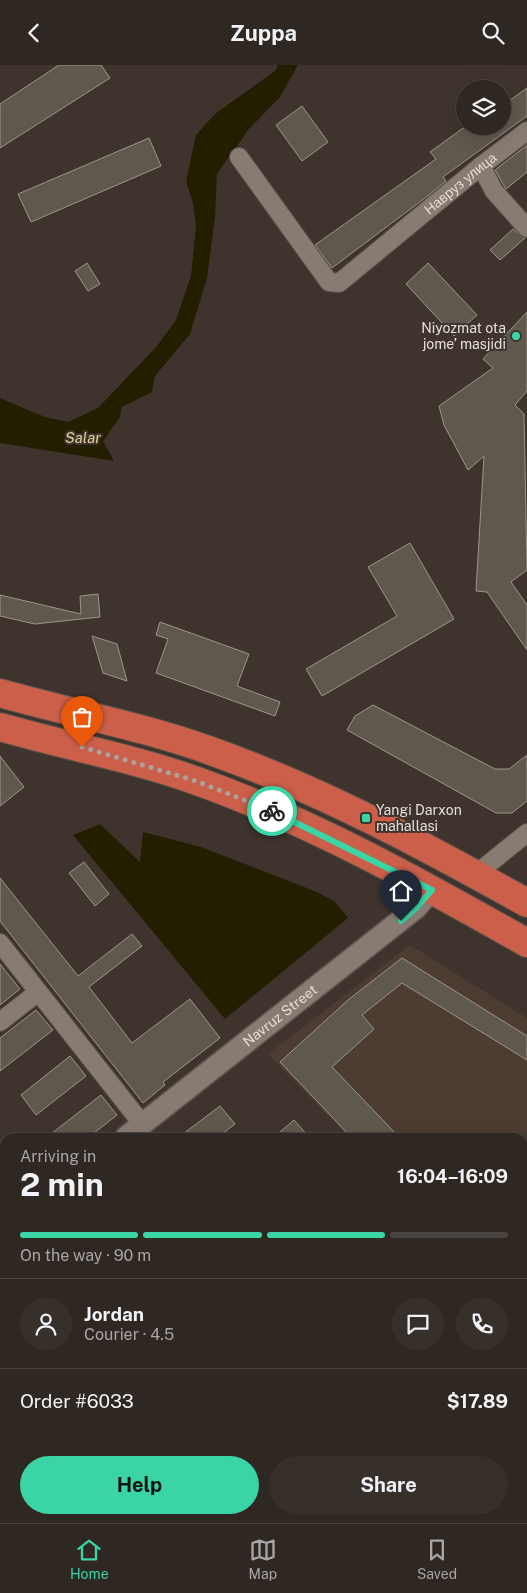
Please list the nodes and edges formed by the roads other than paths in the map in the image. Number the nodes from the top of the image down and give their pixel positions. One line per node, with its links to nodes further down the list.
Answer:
1 (527, 131): 3 (street, Навруз улица)
2 (239, 157): 3 (street, Навруз улица)
3 (481, 166): 4 (street)
4 (527, 227)
5 (0, 693): 8 (highway)
6 (0, 727): 9 (highway)
7 (527, 833): 8 (street)
8 (476, 874): 10 (highway)
9 (432, 890): 12 (highway); 15 (street, Navruz Street)
10 (527, 903)
11 (0, 943): 13 (street)
12 (527, 943)
13 (38, 992): 14 (street); 15 (street)
14 (0, 1022)
15 (135, 1131)

